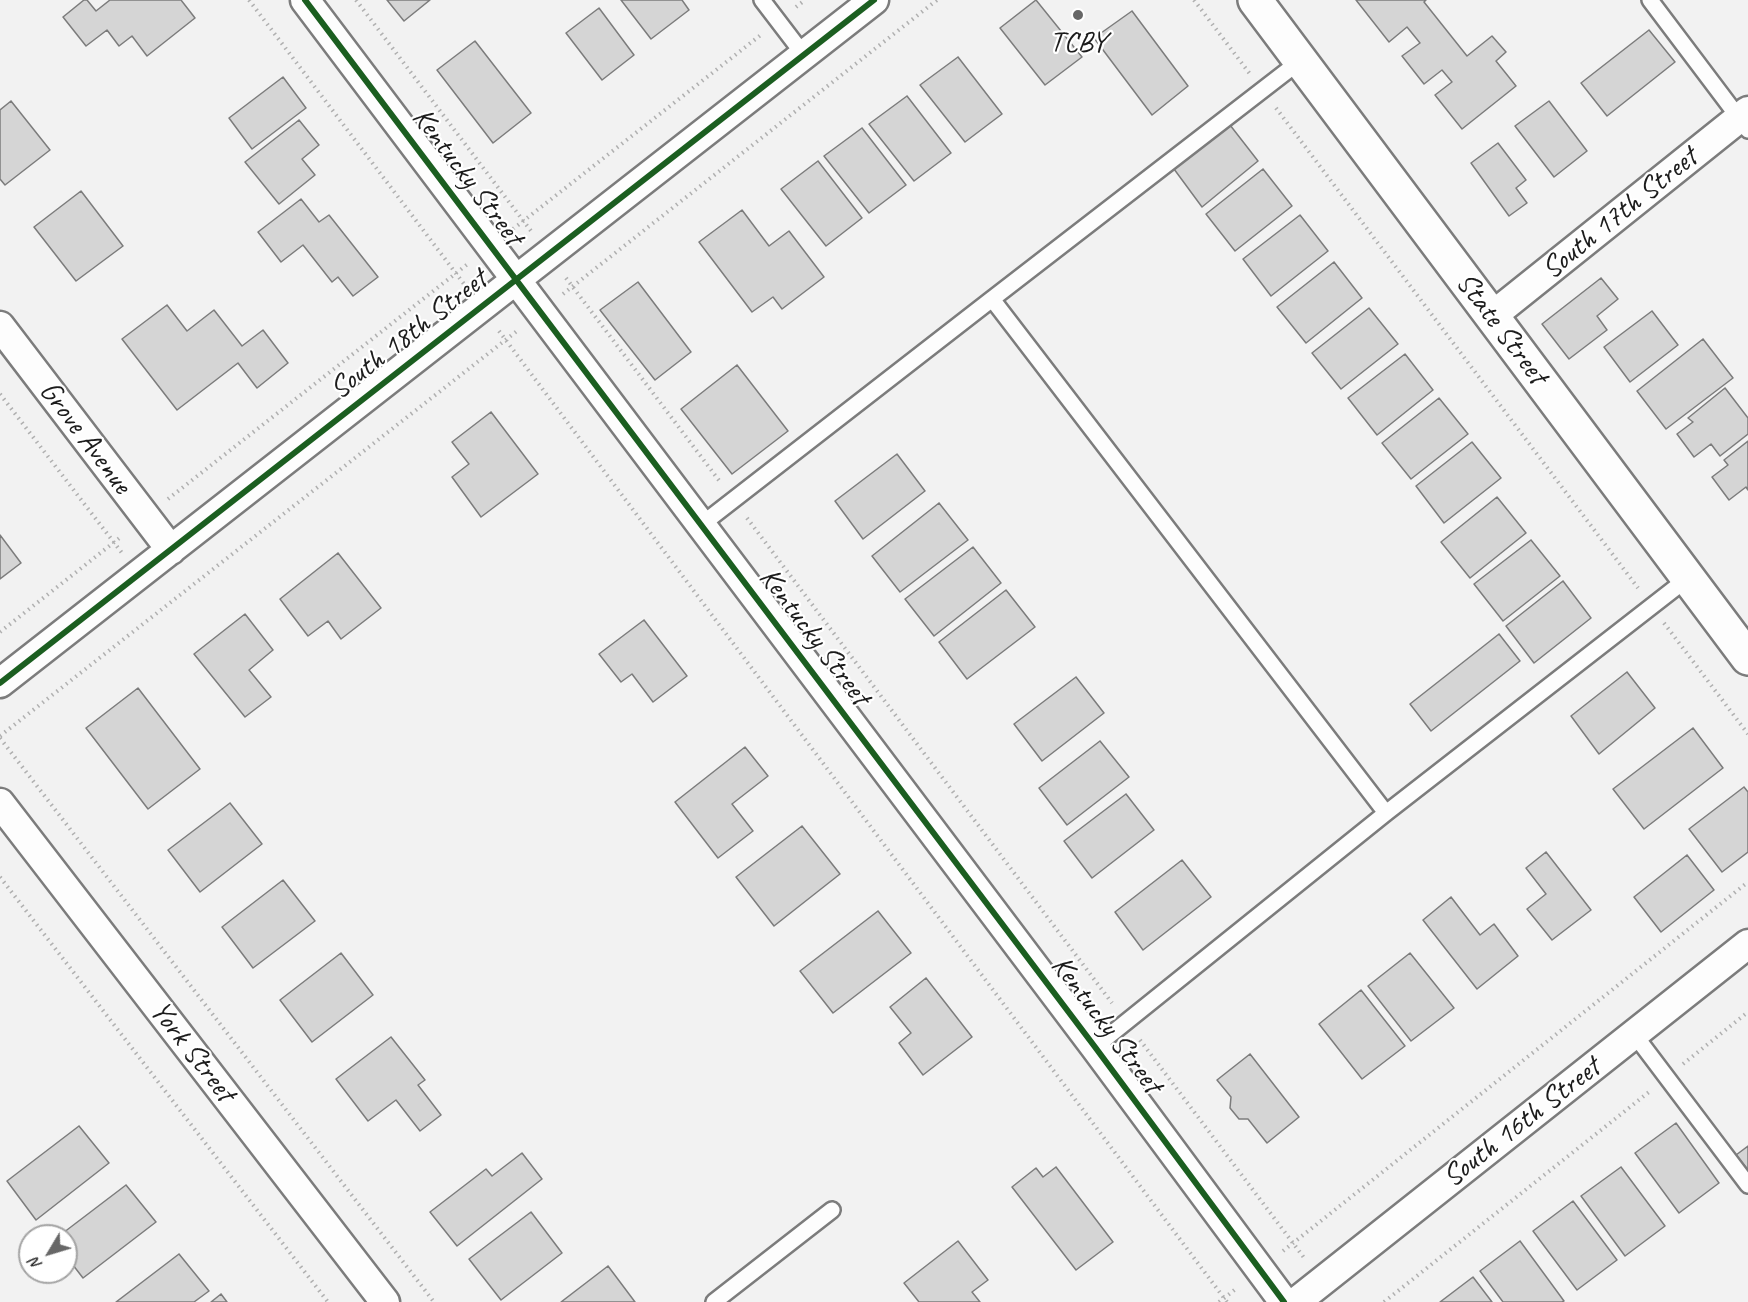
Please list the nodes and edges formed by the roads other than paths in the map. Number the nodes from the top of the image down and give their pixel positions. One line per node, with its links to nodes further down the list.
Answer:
1 (305, 0): 9 (street, Kentucky Street)
2 (762, 0): 6 (lane)
3 (874, 0): 6 (street, South 18th Street)
4 (1255, 0): 7 (street, State Street)
5 (1650, 0): 8 (lane)
6 (804, 55): 9 (street, South 18th Street)
7 (1300, 61): 10 (lane); 11 (street, State Street)
8 (1745, 120): 11 (street, South 17th Street)
9 (517, 279): 13 (street, Kentucky Street); 14 (street, South 18th Street)
10 (992, 298): 13 (lane); 19 (lane)
11 (1492, 316): 15 (street, State Street)
12 (0, 326): 14 (street, Grove Avenue)
13 (702, 525): 22 (street, Kentucky Street)
14 (171, 550): 17 (street, South 18th Street)
15 (1688, 578): 16 (street, State Street); 19 (lane)
16 (1748, 658)
17 (0, 683)
18 (0, 803): 25 (street, York Street)
19 (1386, 813): 22 (lane)
20 (1748, 944): 21 (street, South 16th Street)
21 (1634, 1034): 23 (lane); 28 (street, South 16th Street)
22 (1095, 1047): 27 (street, Kentucky Street)
23 (1748, 1185)
24 (832, 1210): 26 (lane)
25 (385, 1302)
26 (714, 1302)
27 (1284, 1302)
28 (1296, 1302)

